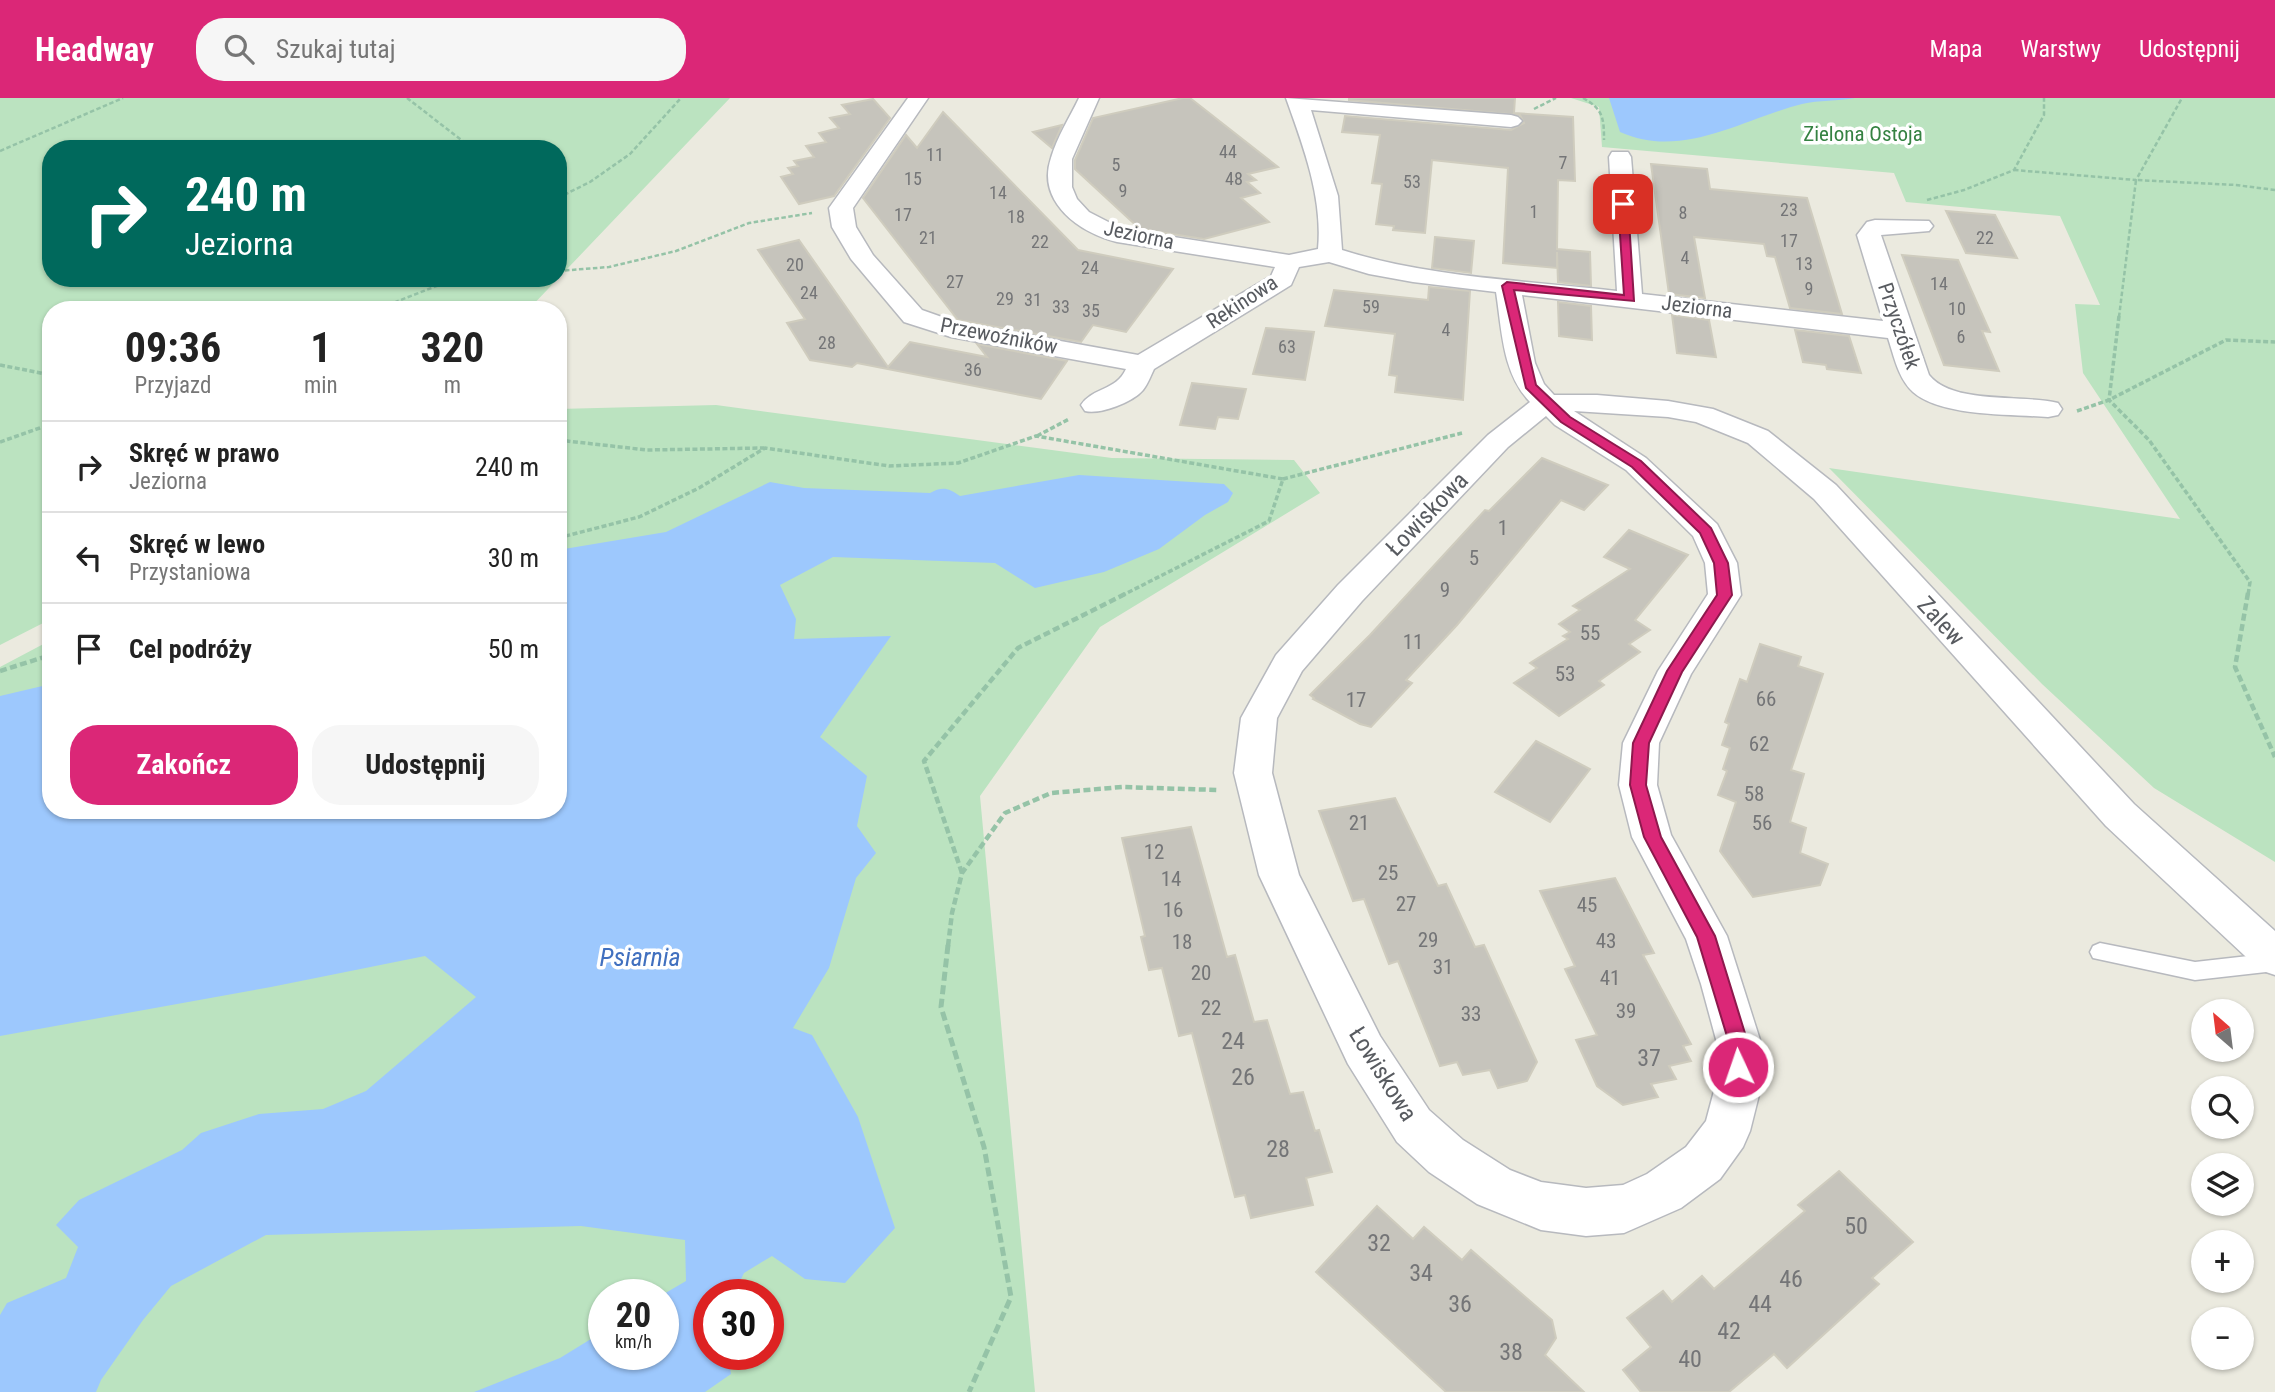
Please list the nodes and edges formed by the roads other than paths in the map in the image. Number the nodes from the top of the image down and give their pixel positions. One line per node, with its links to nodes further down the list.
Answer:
1 (918, 98): 12 (street, Przewoźników)
2 (1090, 98): 8 (street, Jeziorna)
3 (1297, 101): 4 (street); 7 (street)
4 (1511, 121)
5 (1620, 157): 10 (street)
6 (1921, 226): 11 (street, Przyczółek)
7 (1330, 254): 8 (street, Rekinowa); 9 (street, Jeziorna)
8 (1289, 262): 12 (street, Rekinowa)
9 (1507, 286): 10 (street, Jeziorna); 13 (street, Łowiskowa)
10 (1630, 299): 11 (street, Jeziorna)
11 (1899, 331): 15 (street, Przyczółek)
12 (1142, 364): 14 (street, Rekinowa)
13 (1549, 403): 13 (street, Łowiskowa); 17 (street, Zalew)
14 (1095, 405)
15 (2048, 409)
16 (2099, 952): 17 (lane)
17 (2275, 959)

